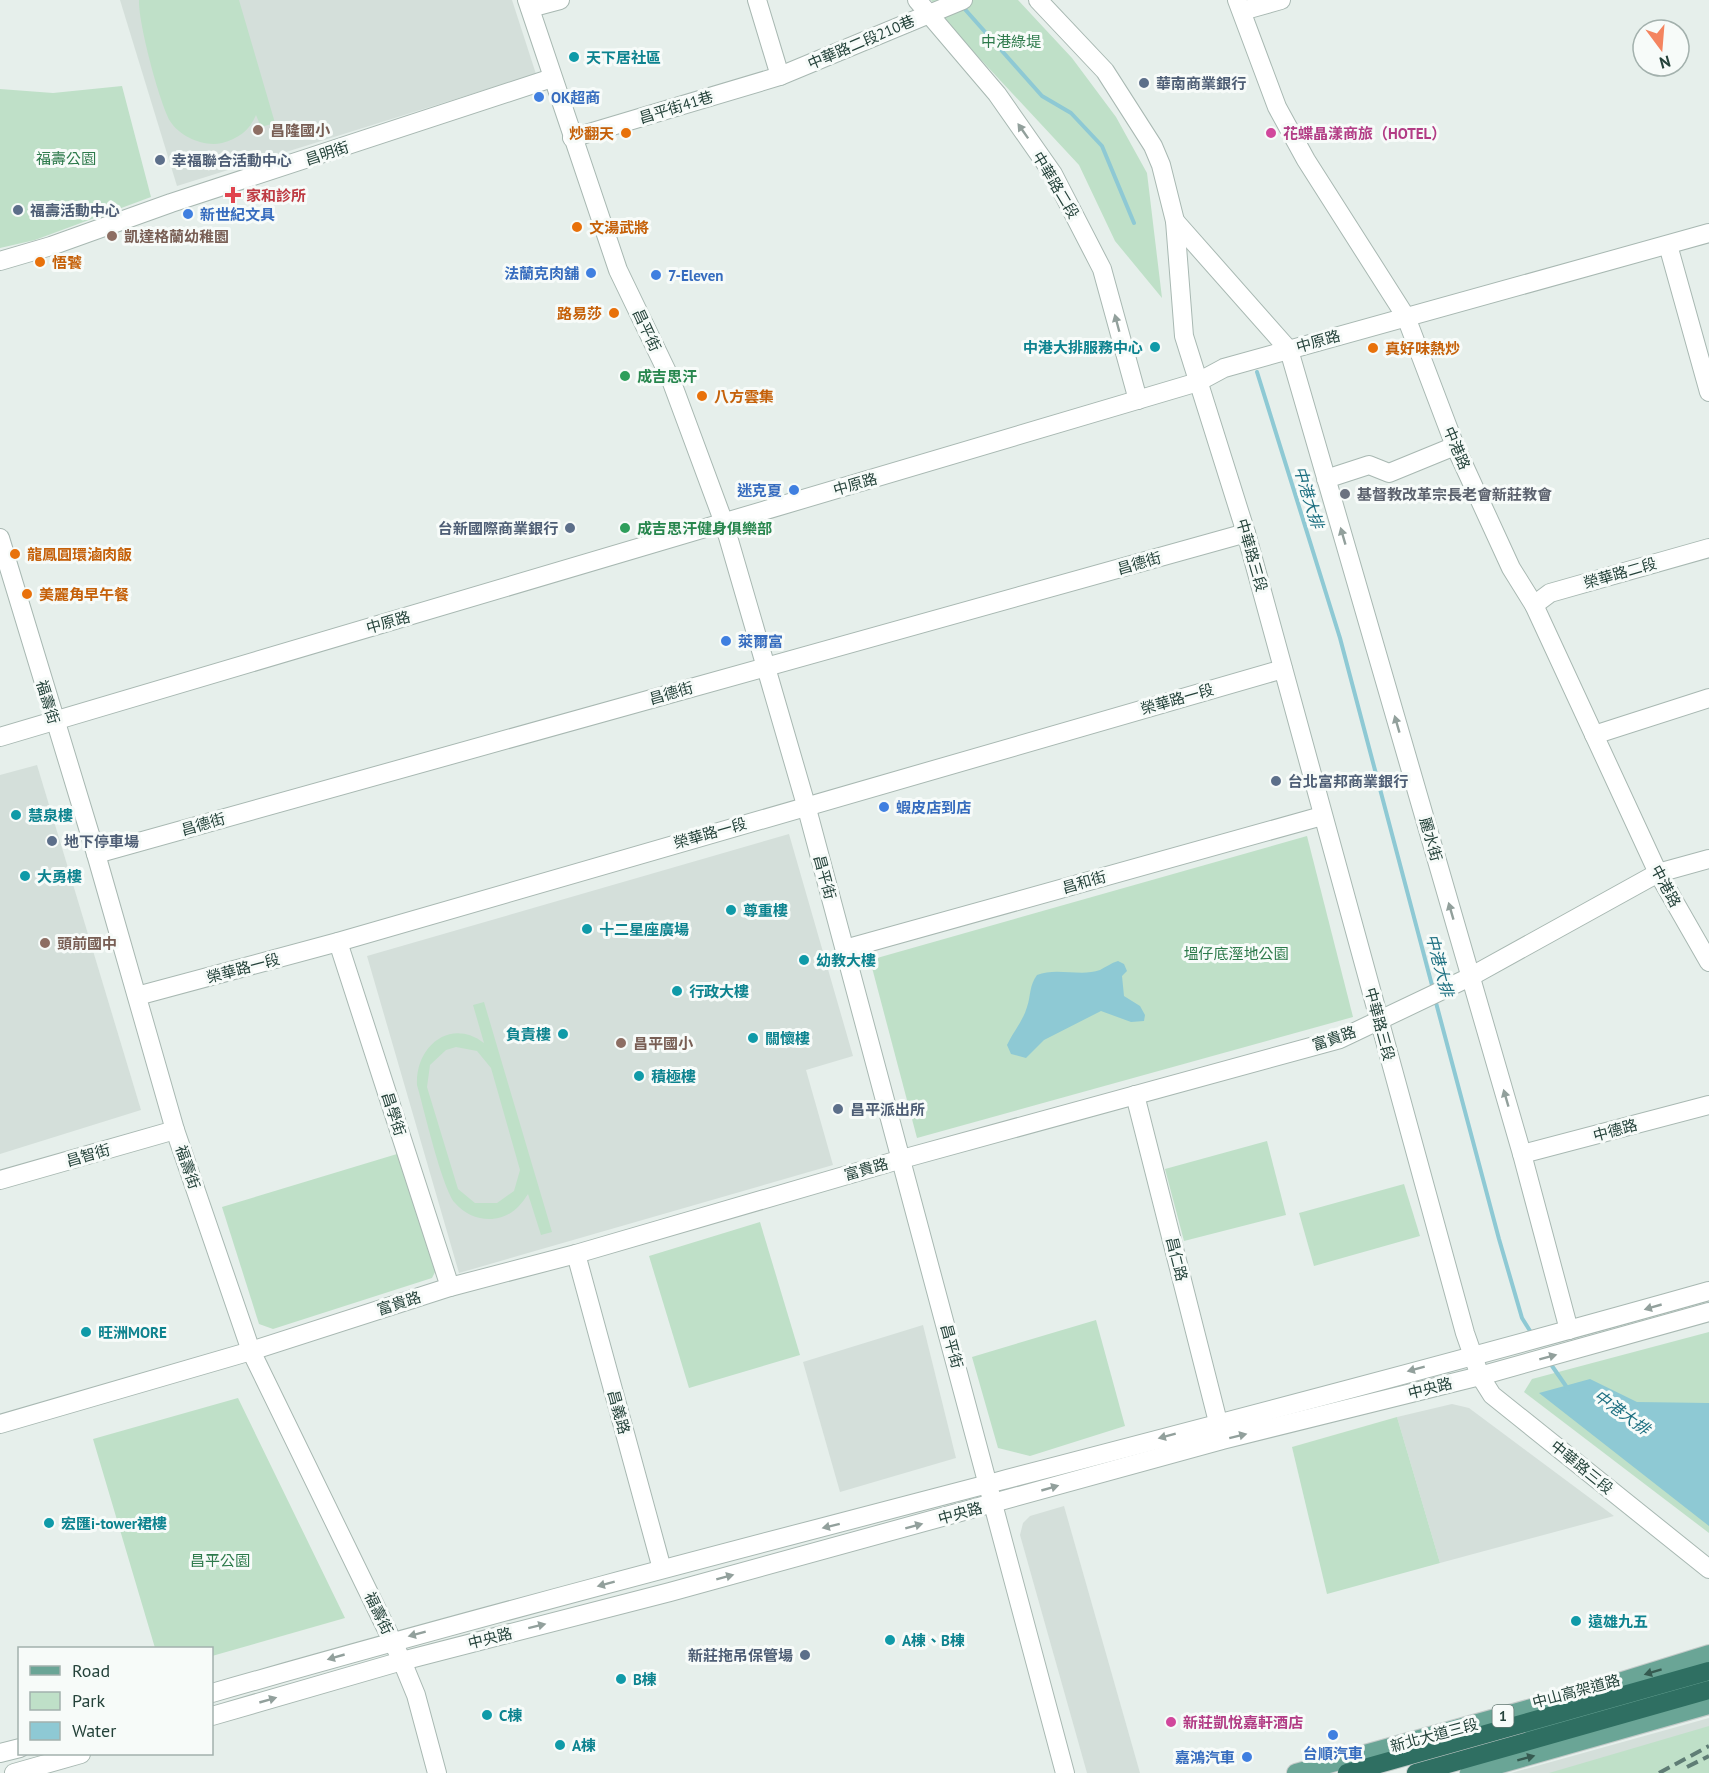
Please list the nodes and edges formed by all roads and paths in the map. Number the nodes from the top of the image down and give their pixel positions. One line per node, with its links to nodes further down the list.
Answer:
1 (560, 0): 6 (street)
2 (757, 0): 9 (street)
3 (963, 0): 8 (street, 中華路二段210巷)
4 (1038, 0): 12 (street)
5 (1281, 0): 7 (street)
6 (528, 4): 10 (street, 昌平街)
7 (1239, 6): 16 (street, 中港路)
8 (928, 8): 9 (street, 中華路二段210巷); 20 (street, 中華路二段, one-way to 8)
9 (780, 76): 11 (street, 昌平街41巷)
10 (552, 78): 11 (street, 昌平街); 15 (street, 昌明街)
11 (572, 138): 23 (street, 昌平街)
12 (1175, 221): 17 (street); 18 (street)
13 (1709, 233): 14 (street, 中原路)
14 (1668, 245): 16 (street, 中原路); 19 (street)
15 (0, 261)
16 (1406, 317): 17 (street, 中原路); 21 (street, 中港路)
17 (1284, 351): 18 (street, 中原路); 22 (street, 麗水街)
18 (1198, 382): 20 (street, 中原路); 24 (street, 中華路三段)
19 (1709, 391)
20 (1138, 400): 23 (street, 中原路)
21 (1455, 446): 22 (street); 27 (street, 中港路)
22 (1326, 479): 42 (street, 麗水街, one-way to 22)
23 (724, 523): 28 (street, 昌平街); 31 (street, 中原路)
24 (1246, 533): 28 (street, 昌德街); 29 (street, 中華路三段)
25 (0, 538): 31 (street, 福壽街)
26 (1709, 548): 27 (street, 榮華路二段)
27 (1534, 605): 32 (street, 中港路)
28 (766, 666): 34 (street, 昌平街); 36 (street, 昌德街)
29 (1283, 669): 34 (street, 榮華路一段); 35 (street, 中華路三段)
30 (1709, 698): 32 (street)
31 (54, 721): 33 (street, 中原路); 36 (street, 福壽街)
32 (1594, 735): 38 (street, 中港路)
33 (0, 737)
34 (806, 806): 39 (street, 榮華路一段); 40 (street, 昌平街)
35 (1322, 816): 40 (street, 昌和街); 44 (street, 中華路三段)
36 (96, 854): 43 (street, 福壽街)
37 (1709, 859): 38 (street, 富貴路)
38 (1658, 873): 41 (street, 中港路); 42 (street, 富貴路)
39 (338, 942): 43 (street, 榮華路一段); 52 (street, 昌學街)
40 (845, 949): 49 (street, 昌平街)
41 (1709, 962)
42 (1470, 977): 44 (street, 富貴路); 48 (street, 麗水街, one-way to 42)
43 (137, 996): 47 (street, 福壽街)
44 (1379, 1021): 45 (street, 富貴路); 57 (street, 中華路三段)
45 (1135, 1095): 49 (street, 富貴路); 59 (street, 昌仁路)
46 (1709, 1105): 48 (street, 中德路)
47 (175, 1130): 50 (street, 昌智街); 56 (street, 福壽街)
48 (1522, 1154): 55 (street, 麗水街)
49 (902, 1159): 51 (street, 富貴路); 61 (street, 昌平街)
50 (0, 1180)
51 (576, 1254): 52 (street, 富貴路); 63 (street, 昌義路)
52 (450, 1287): 56 (street, 富貴路)
53 (1709, 1291): 55 (street, 中央路, one-way to 55)
54 (1709, 1312): 58 (street, 中央路, one-way to 54)
55 (1566, 1331): 57 (street, 中央路)
56 (251, 1351): 60 (street, 富貴路); 65 (street, 福壽街)
57 (1473, 1354): 58 (street, 中華路三段); 59 (street, 中央路, one-way to 59)
58 (1480, 1376): 62 (street, 中央路, one-way to 58); 64 (street, 中華路三段)
59 (1218, 1422): 61 (street, 中央路, one-way to 61)
60 (0, 1424)
61 (990, 1485): 62 (street, 昌平街); 63 (street, 中央路, one-way to 63)
62 (994, 1504): 67 (street, 中央路, one-way to 62); 79 (street, 昌平街)
63 (662, 1569): 65 (street, 中央路, one-way to 65)
64 (1709, 1569)
65 (392, 1641): 67 (street, 福壽街); 71 (street, 中央路, one-way to 71)
66 (1709, 1654): 80 (main road, 新北大道三段 / 1, one-way to 80)
67 (402, 1661): 73 (street, 中央路, one-way to 67); 78 (street, 福壽街)
68 (1709, 1671): 81 (highway, 中山高架道路 / 1)
69 (1709, 1680): 82 (main road, 新北大道三段 / 1)
70 (1709, 1690): 83 (highway, 1)
71 (213, 1693)
72 (1709, 1705): 84 (main road, one-way to 72)
73 (213, 1716)
74 (18, 1748): 75 (street)
75 (0, 1753)
76 (77, 1755): 77 (street)
77 (14, 1773)
78 (437, 1773)
79 (1065, 1773)
80 (1296, 1773)
81 (1347, 1773)
82 (1379, 1773)
83 (1416, 1773)
84 (1469, 1773)

